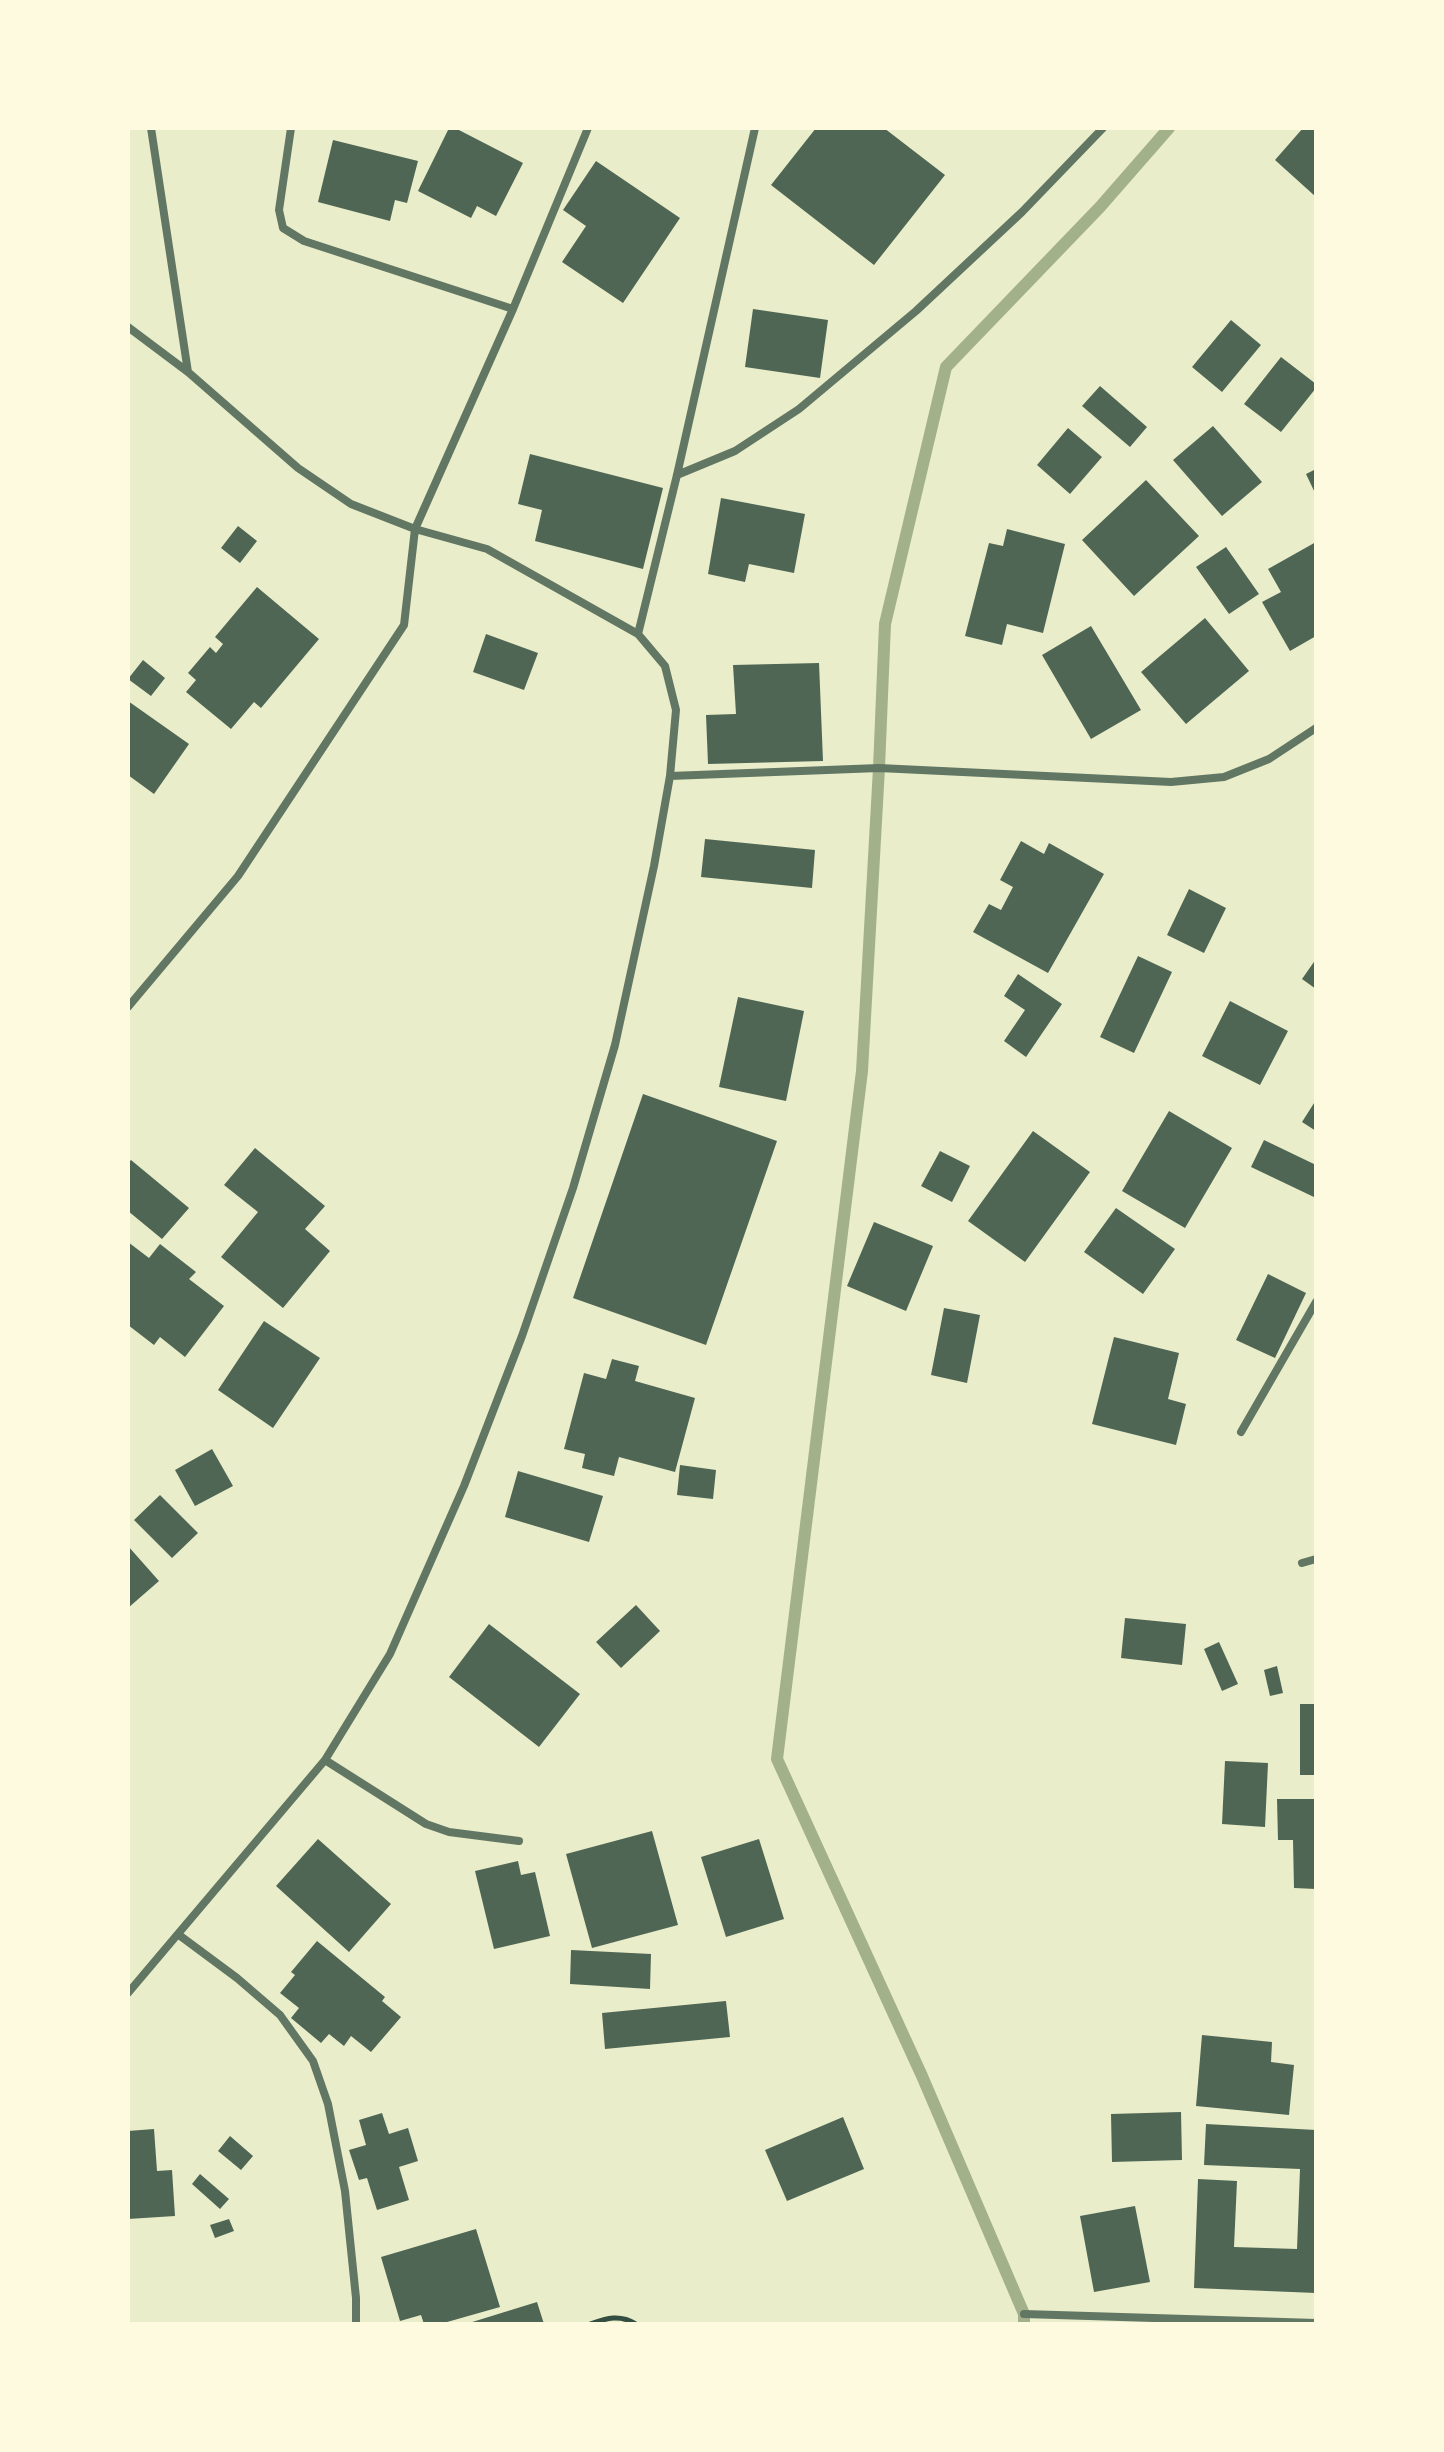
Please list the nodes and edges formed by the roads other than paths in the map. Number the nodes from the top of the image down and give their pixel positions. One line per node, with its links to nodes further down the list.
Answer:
1 (151, 128): 8 (street)
2 (291, 128): 6 (street)
3 (588, 128): 6 (street)
4 (755, 128): 9 (street)
5 (1103, 128): 9 (street)
6 (513, 309): 10 (street)
7 (128, 327): 8 (street)
8 (188, 372): 10 (street)
9 (677, 475): 11 (street)
10 (415, 529): 11 (street); 14 (street)
11 (638, 634): 13 (street)
12 (1316, 728): 13 (street)
13 (670, 776): 19 (street)
14 (128, 1007)
15 (1316, 1302): 16 (street)
16 (1241, 1432)
17 (1316, 1559): 18 (street)
18 (1302, 1563)
19 (325, 1760): 20 (street); 21 (street)
20 (519, 1841)
21 (179, 1935): 22 (street); 25 (street)
22 (128, 1993)
23 (1024, 2314): 24 (street)
24 (1316, 2323)
25 (356, 2324)

